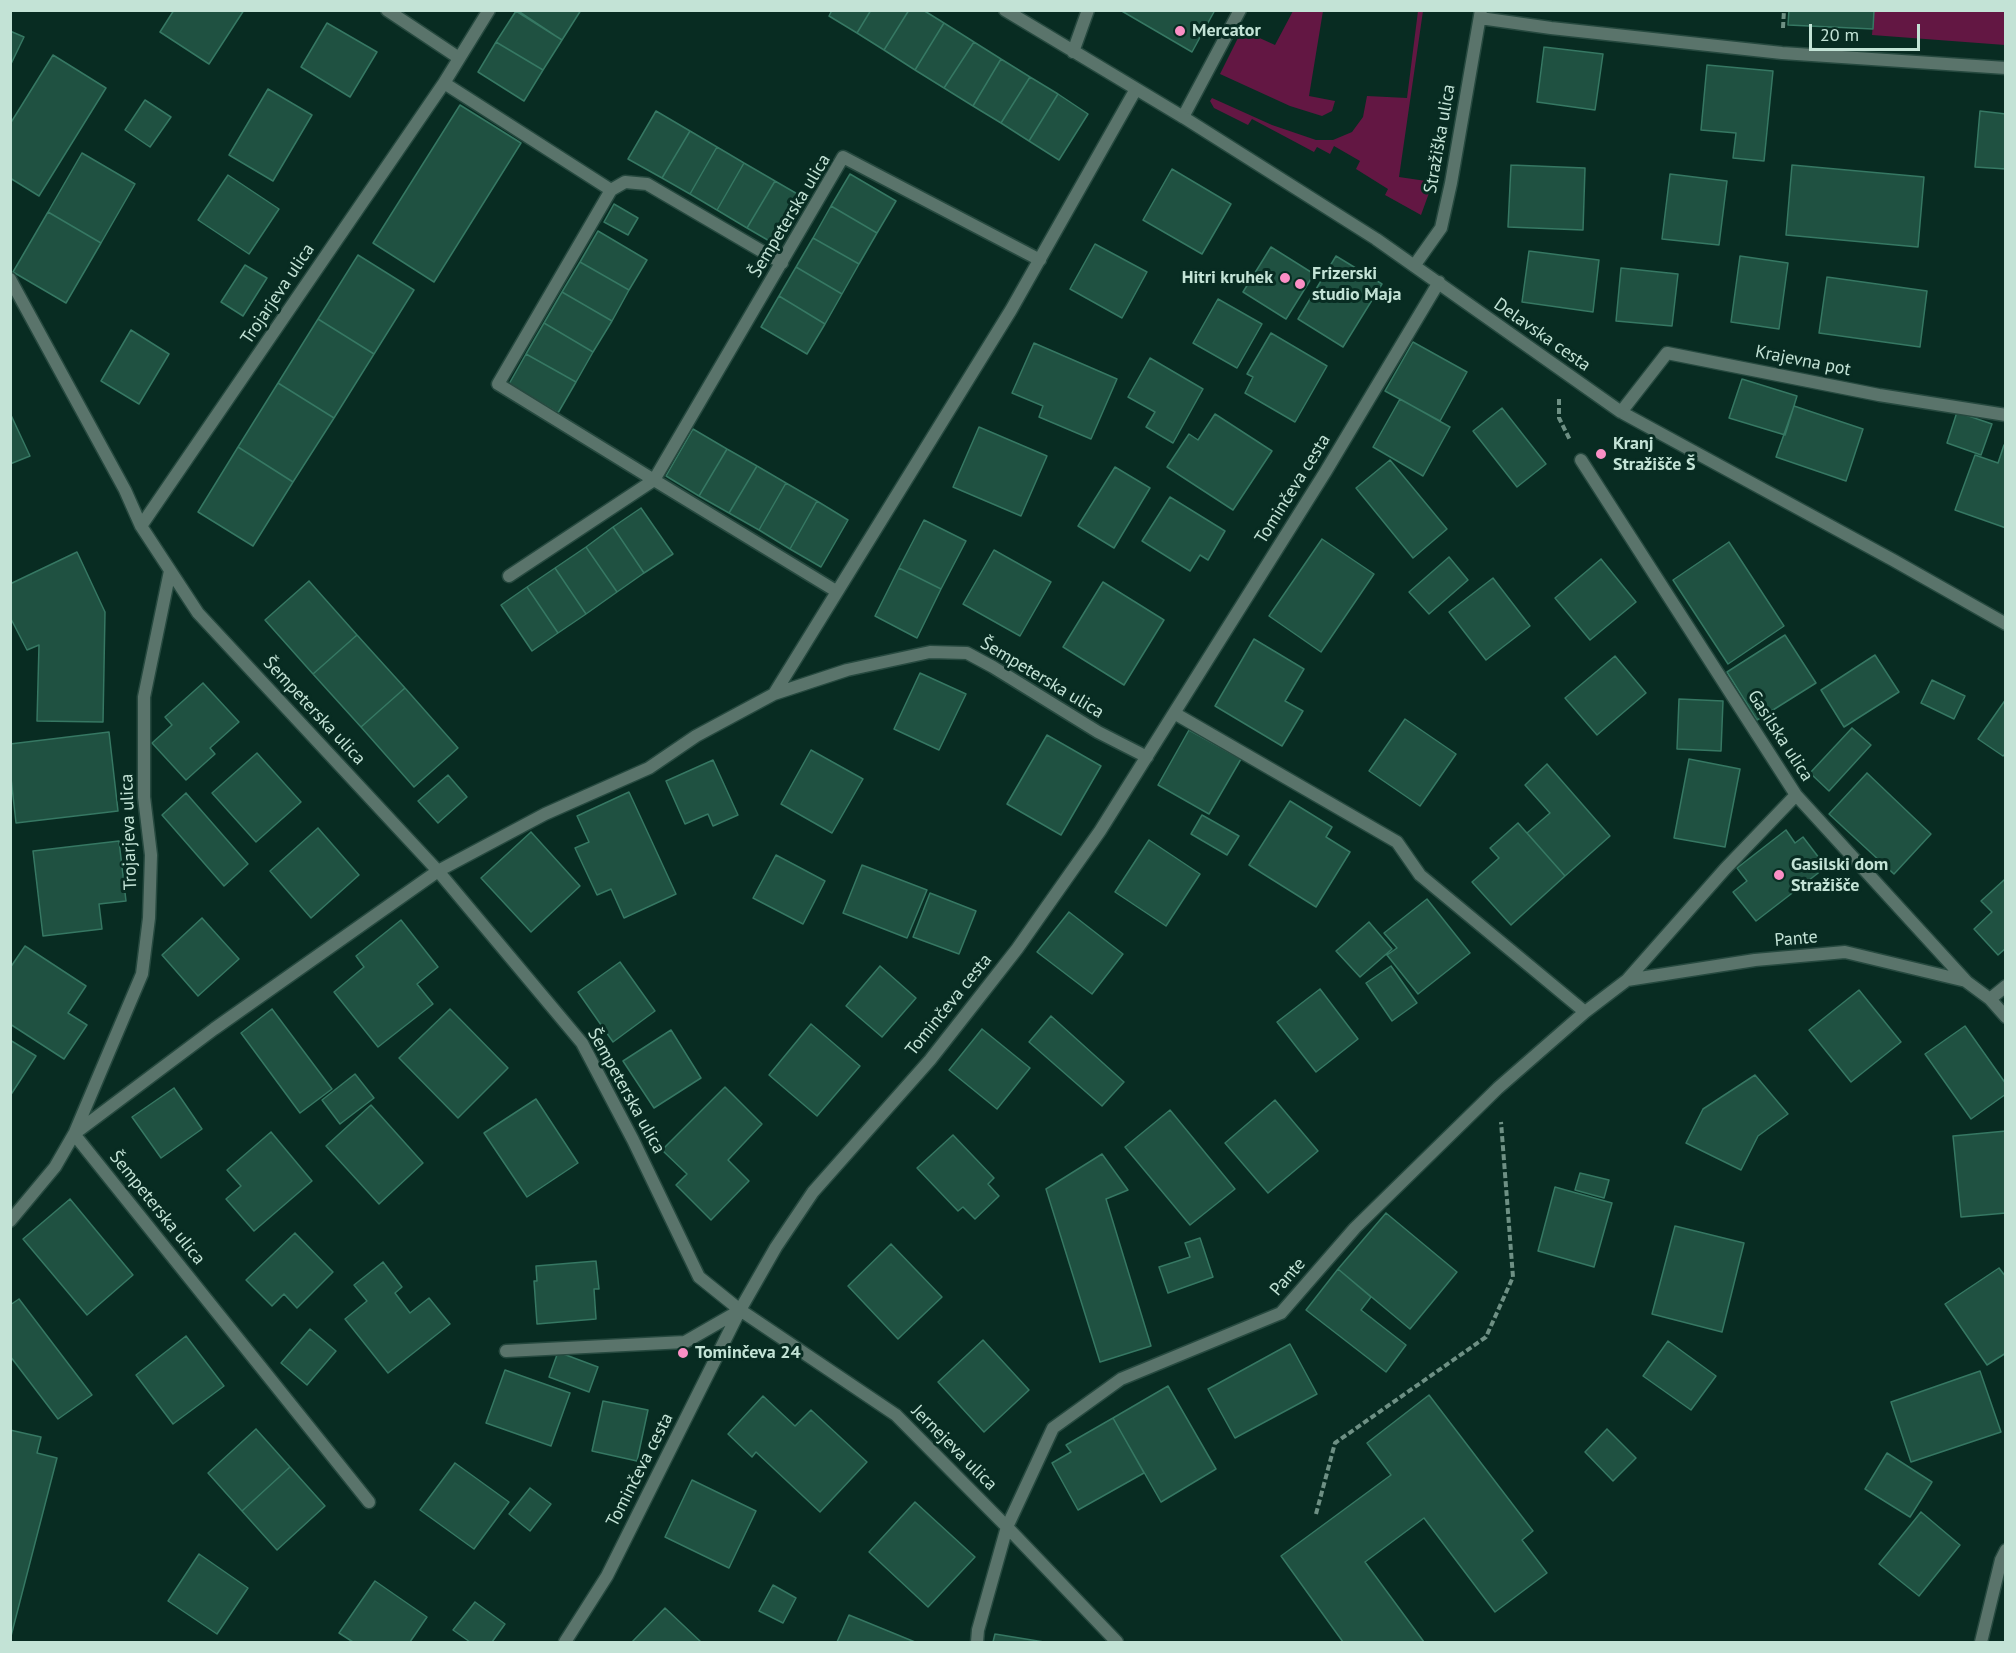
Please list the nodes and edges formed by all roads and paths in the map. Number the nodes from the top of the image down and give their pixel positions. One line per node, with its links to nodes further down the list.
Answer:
1 (387, 10): 8 (street)
2 (489, 10): 8 (street, Trojarjeva ulica)
3 (1005, 10): 7 (street, Delavska cesta)
4 (1088, 10): 7 (street)
5 (1240, 10): 12 (street)
6 (1480, 14): 9 (street); 16 (street, Stražiška ulica)
7 (1073, 52): 11 (street, Delavska cesta)
8 (459, 58): 10 (street, Trojarjeva ulica)
9 (2006, 68)
10 (444, 83): 13 (street); 24 (street, Trojarjeva ulica)
11 (1136, 89): 12 (street, Delavska cesta); 14 (street)
12 (1183, 117): 16 (street, Delavska cesta)
13 (611, 190): 15 (street); 23 (street)
14 (1040, 260): 15 (street, Šempeterska ulica); 27 (street)
15 (782, 263): 23 (street, Šempeterska ulica)
16 (1414, 266): 18 (street, Delavska cesta)
17 (10, 279): 24 (street)
18 (1439, 282): 19 (street, Delavska cesta); 30 (street, Tominčeva cesta)
19 (1558, 368): 20 (street, Delavska cesta); 22 (path)
20 (1621, 412): 21 (street, Krajevna pot); 28 (street, Delavska cesta)
21 (2006, 415)
22 (1581, 460): 32 (street, Gasilska ulica)
23 (654, 480): 26 (street, Šempeterska ulica); 27 (street)
24 (141, 525): 25 (street)
25 (170, 572): 33 (street, Šempeterska ulica); 41 (street, Trojarjeva ulica)
26 (509, 576)
27 (836, 591): 29 (street)
28 (2006, 624)
29 (774, 694): 31 (street, Šempeterska ulica); 33 (street, Šempeterska ulica)
30 (1174, 713): 31 (street, Tominčeva cesta); 38 (street)
31 (1147, 757): 43 (street, Tominčeva cesta)
32 (1796, 795): 34 (street, Pante); 35 (street, Gasilska ulica)
33 (438, 871): 41 (street, Šempeterska ulica); 43 (street, Šempeterska ulica)
34 (1627, 980): 35 (street, Pante); 38 (street, Pante)
35 (1967, 981): 37 (street, Gasilska ulica)
36 (2006, 986): 37 (street)
37 (1990, 999): 39 (street, Gasilska ulica)
38 (1585, 1012): 40 (street, Pante)
39 (2006, 1017)
40 (1498, 1088): 46 (path); 47 (street, Pante)
41 (74, 1134): 42 (street, Šempeterska ulica); 45 (street, Šempeterska ulica)
42 (10, 1221)
43 (740, 1310): 44 (street); 47 (street, Jernejeva ulica); 49 (street, Tominčeva cesta)
44 (506, 1351)
45 (369, 1502)
46 (1316, 1514)
47 (1007, 1527): 50 (street, Pante); 51 (street, Jernejeva ulica)
48 (2006, 1550): 52 (street)
49 (565, 1642)
50 (977, 1642)
51 (1117, 1642)
52 (1981, 1642)

